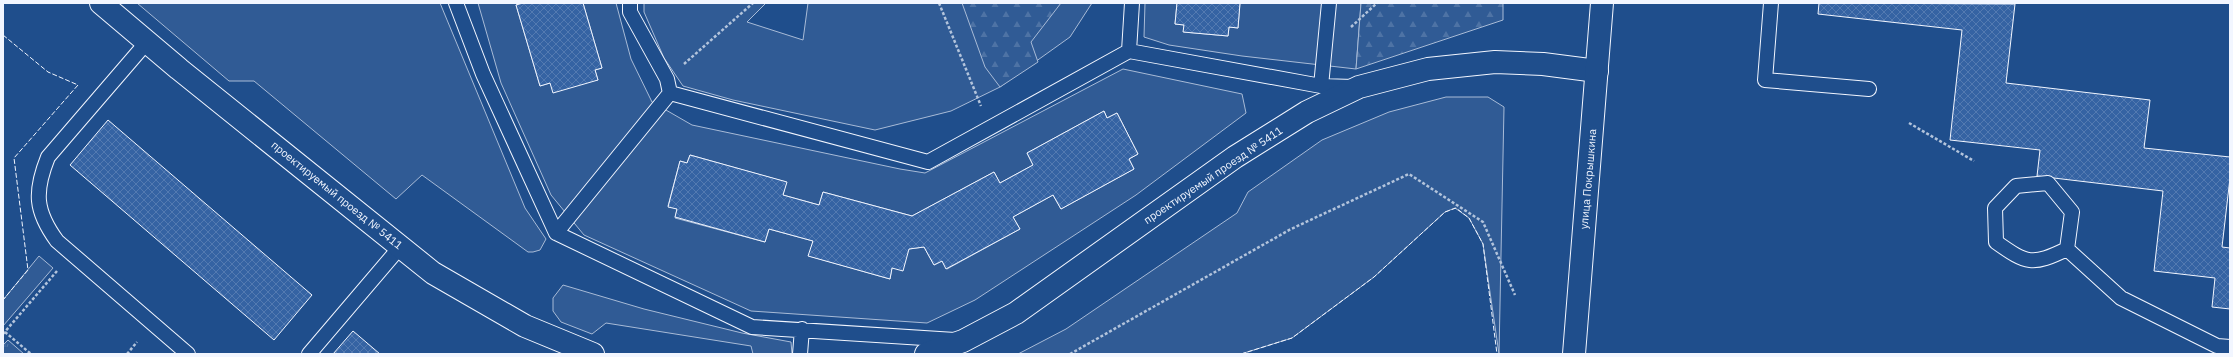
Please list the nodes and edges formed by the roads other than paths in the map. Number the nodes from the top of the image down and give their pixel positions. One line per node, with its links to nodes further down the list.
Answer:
1 (101, 3): 8 (street, проектируемый проезд № 5411)
2 (456, 3): 15 (lane)
3 (630, 3): 11 (lane)
4 (1132, 3): 9 (lane)
5 (1329, 3): 12 (lane)
6 (1602, 3): 10 (street, улица Покрышкина)
7 (1771, 3): 14 (lane)
8 (147, 42): 16 (street, проектируемый проезд № 5411); 21 (lane)
9 (1129, 50): 11 (lane); 12 (lane)
10 (1597, 71): 13 (street, проектируемый проезд № 5411); 26 (street, улица Покрышкина)
11 (669, 86): 15 (lane)
12 (1321, 86): 13 (lane)
13 (1359, 87): 19 (street, проектируемый проезд № 5411)
14 (1869, 88)
15 (556, 233): 18 (lane)
16 (401, 246): 22 (lane); 23 (street, проектируемый проезд № 5411)
17 (2067, 249): 17 (lane); 20 (lane)
18 (802, 329): 19 (lane); 24 (lane)
19 (963, 341): 25 (street, проектируемый проезд № 5411)
20 (2230, 348)
21 (188, 354)
22 (309, 354)
23 (593, 354)
24 (800, 354)
25 (926, 354)
26 (1574, 354)

